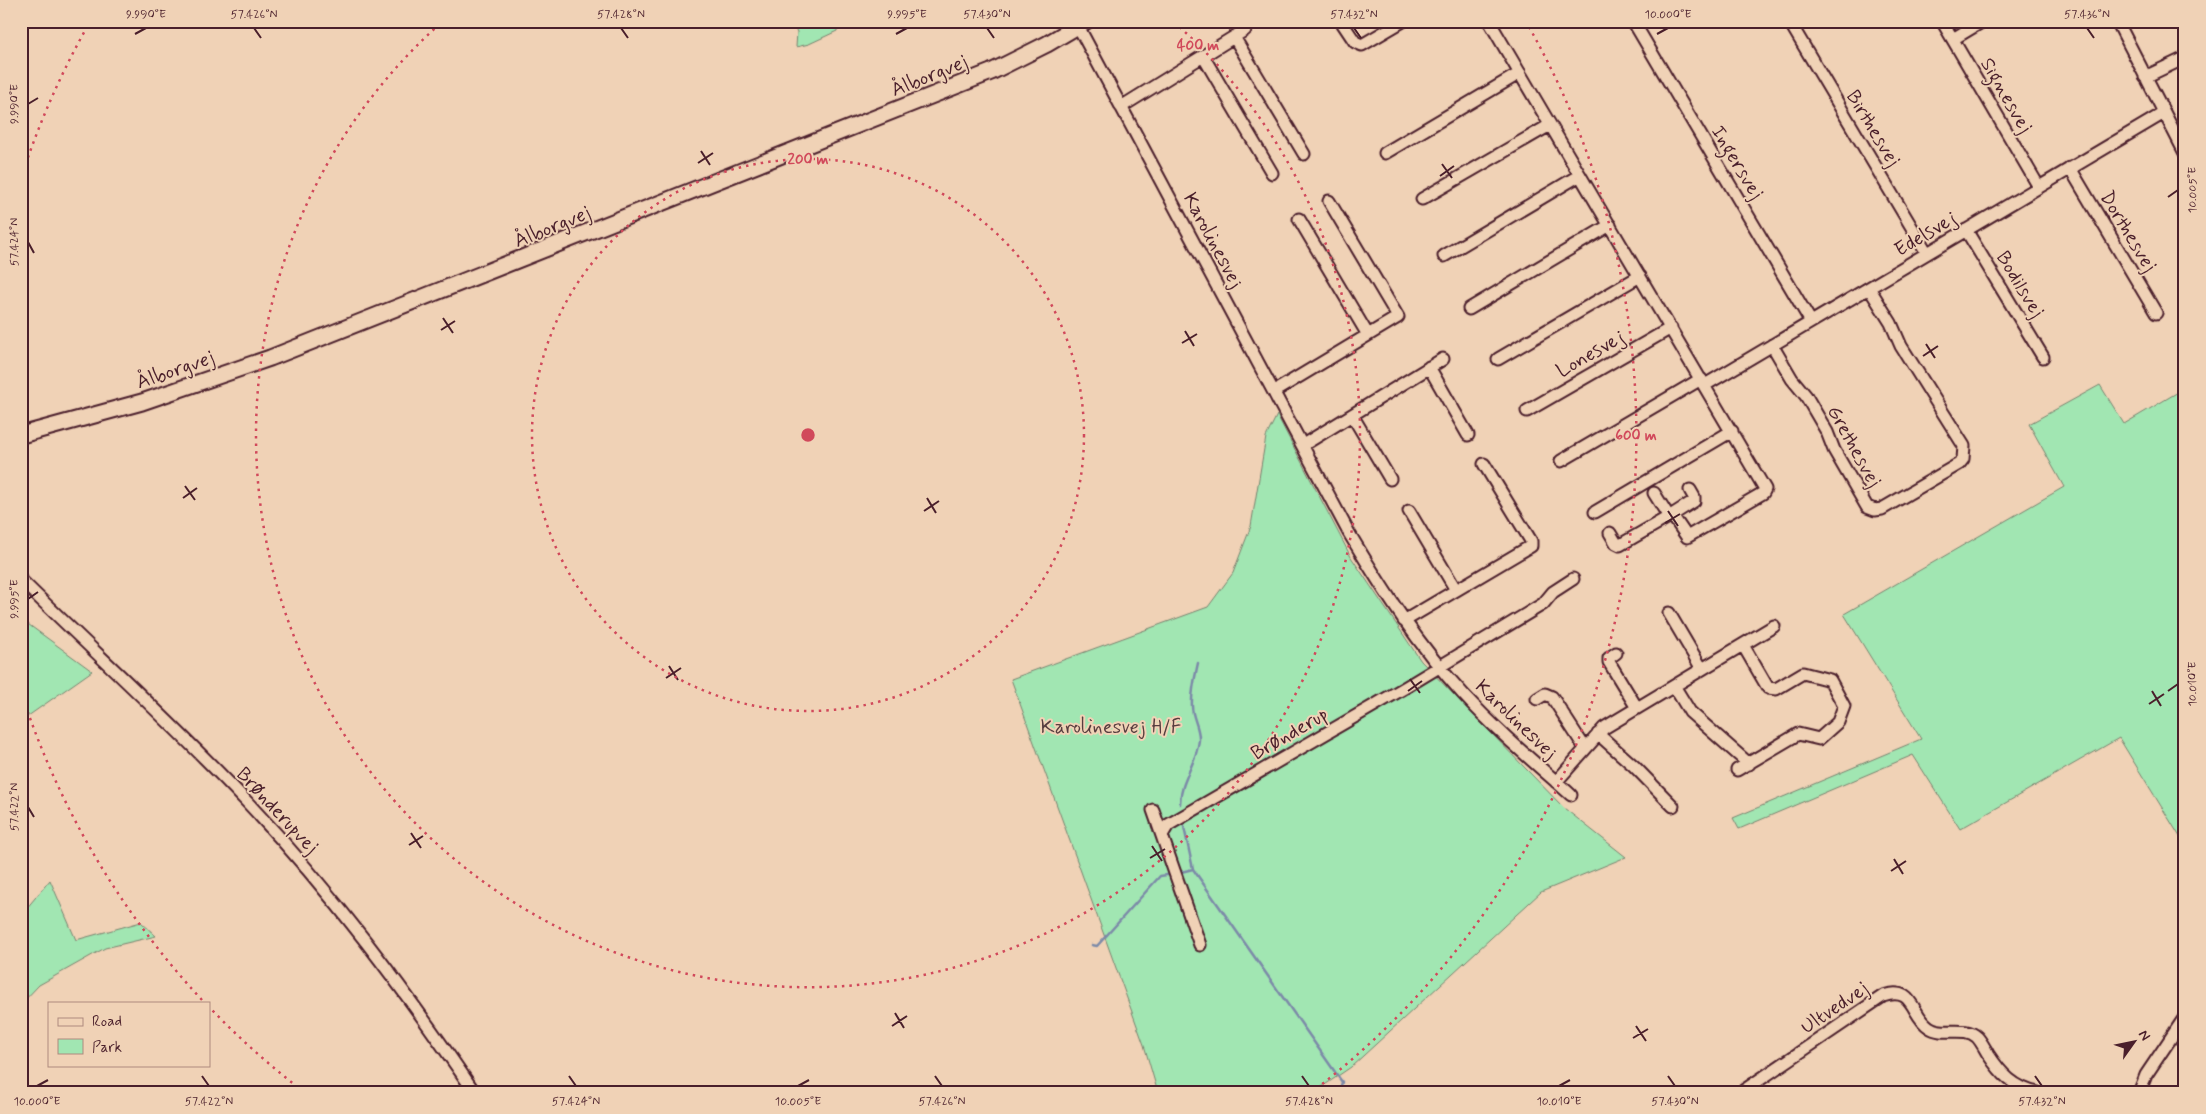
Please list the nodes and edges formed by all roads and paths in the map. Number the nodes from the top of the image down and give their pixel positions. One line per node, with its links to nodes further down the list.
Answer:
1 (1341, 21): 2 (street)
2 (1403, 21)
3 (1489, 21): 15 (street)
4 (1633, 21): 38 (street, Ingersvej)
5 (1789, 21): 32 (street, Birthesvej)
6 (1942, 21): 12 (street, Signesvej)
7 (1983, 21): 12 (street)
8 (2117, 21): 16 (street)
9 (1082, 24): 17 (street, Karolinesvej); 51 (main road, Ålborgvej)
10 (1245, 30): 11 (street)
11 (1234, 37): 13 (street); 22 (street)
12 (1952, 39): 26 (street, Signesvej)
13 (1203, 56): 17 (street); 24 (street)
14 (2185, 58): 16 (street)
15 (1520, 73): 19 (street); 20 (street)
16 (2145, 76): 18 (street)
17 (1121, 107): 47 (street, Karolinesvej)
18 (2164, 113): 21 (street); 23 (street, Edelsvej)
19 (1550, 125): 25 (street); 27 (street)
20 (1385, 153)
21 (2185, 153)
22 (1304, 154)
23 (2070, 168): 26 (street, Edelsvej); 37 (street, Dorthesvej)
24 (1272, 173)
25 (1580, 175): 30 (street); 33 (street)
26 (2039, 187): 31 (street, Edelsvej)
27 (1422, 199)
28 (1329, 201): 40 (street)
29 (1299, 219): 40 (street)
30 (1610, 225): 34 (street); 36 (street)
31 (1966, 230): 32 (street, Edelsvej); 42 (street, Bodilsvej)
32 (1927, 253): 35 (street, Edelsvej)
33 (1444, 256)
34 (1640, 276): 39 (street); 44 (street, Lonesvej)
35 (1869, 288): 38 (street, Edelsvej); 41 (street, Grethesvej)
36 (1469, 309)
37 (2156, 313)
38 (1811, 322): 41 (street, Edelsvej)
39 (1671, 328): 46 (street); 48 (street, Lonesvej)
40 (1368, 335): 47 (street)
41 (1772, 344): 46 (street, Edelsvej)
42 (2043, 357)
43 (1443, 359): 45 (street)
44 (1498, 359)
45 (1429, 367): 49 (street); 52 (street)
46 (1703, 382): 50 (street); 54 (street)
47 (1274, 391): 53 (street, Karolinesvej)
48 (1528, 411)
49 (1352, 415): 53 (street); 56 (street)
50 (1732, 430): 60 (street); 61 (street)
51 (21, 435)
52 (1468, 435)
53 (1303, 445): 67 (street, Karolinesvej)
54 (1561, 461)
55 (1484, 464): 65 (street)
56 (1390, 479)
57 (1690, 490): 61 (street)
58 (1654, 493): 61 (street)
59 (1409, 511): 65 (street)
60 (1595, 512)
61 (1670, 516): 62 (street)
62 (1610, 533)
63 (1573, 579): 71 (street)
64 (21, 580): 87 (street, Brønderupvej)
65 (1456, 590): 67 (street)
66 (1669, 613): 72 (street)
67 (1404, 621): 71 (street, Karolinesvej)
68 (1774, 626): 69 (street)
69 (1743, 645): 72 (street); 78 (street)
70 (1616, 653): 75 (street)
71 (1439, 667): 80 (street, Karolinesvej); 84 (street, Brønderup)
72 (1702, 669): 73 (street)
73 (1674, 686): 75 (street); 78 (street)
74 (1537, 699): 77 (street)
75 (1636, 708): 76 (street)
76 (1598, 734): 77 (street); 82 (street)
77 (1585, 748): 80 (street)
78 (1749, 764): 79 (street)
79 (1737, 770)
80 (1556, 782): 81 (street, Karolinesvej)
81 (1571, 795)
82 (1673, 806)
83 (1153, 810): 84 (street)
84 (1162, 835): 85 (street)
85 (1200, 945)
86 (2185, 1017): 90 (street)
87 (474, 1093)
88 (1740, 1093): 89 (street, Ultvedvej)
89 (2038, 1093)
90 (2139, 1093)

